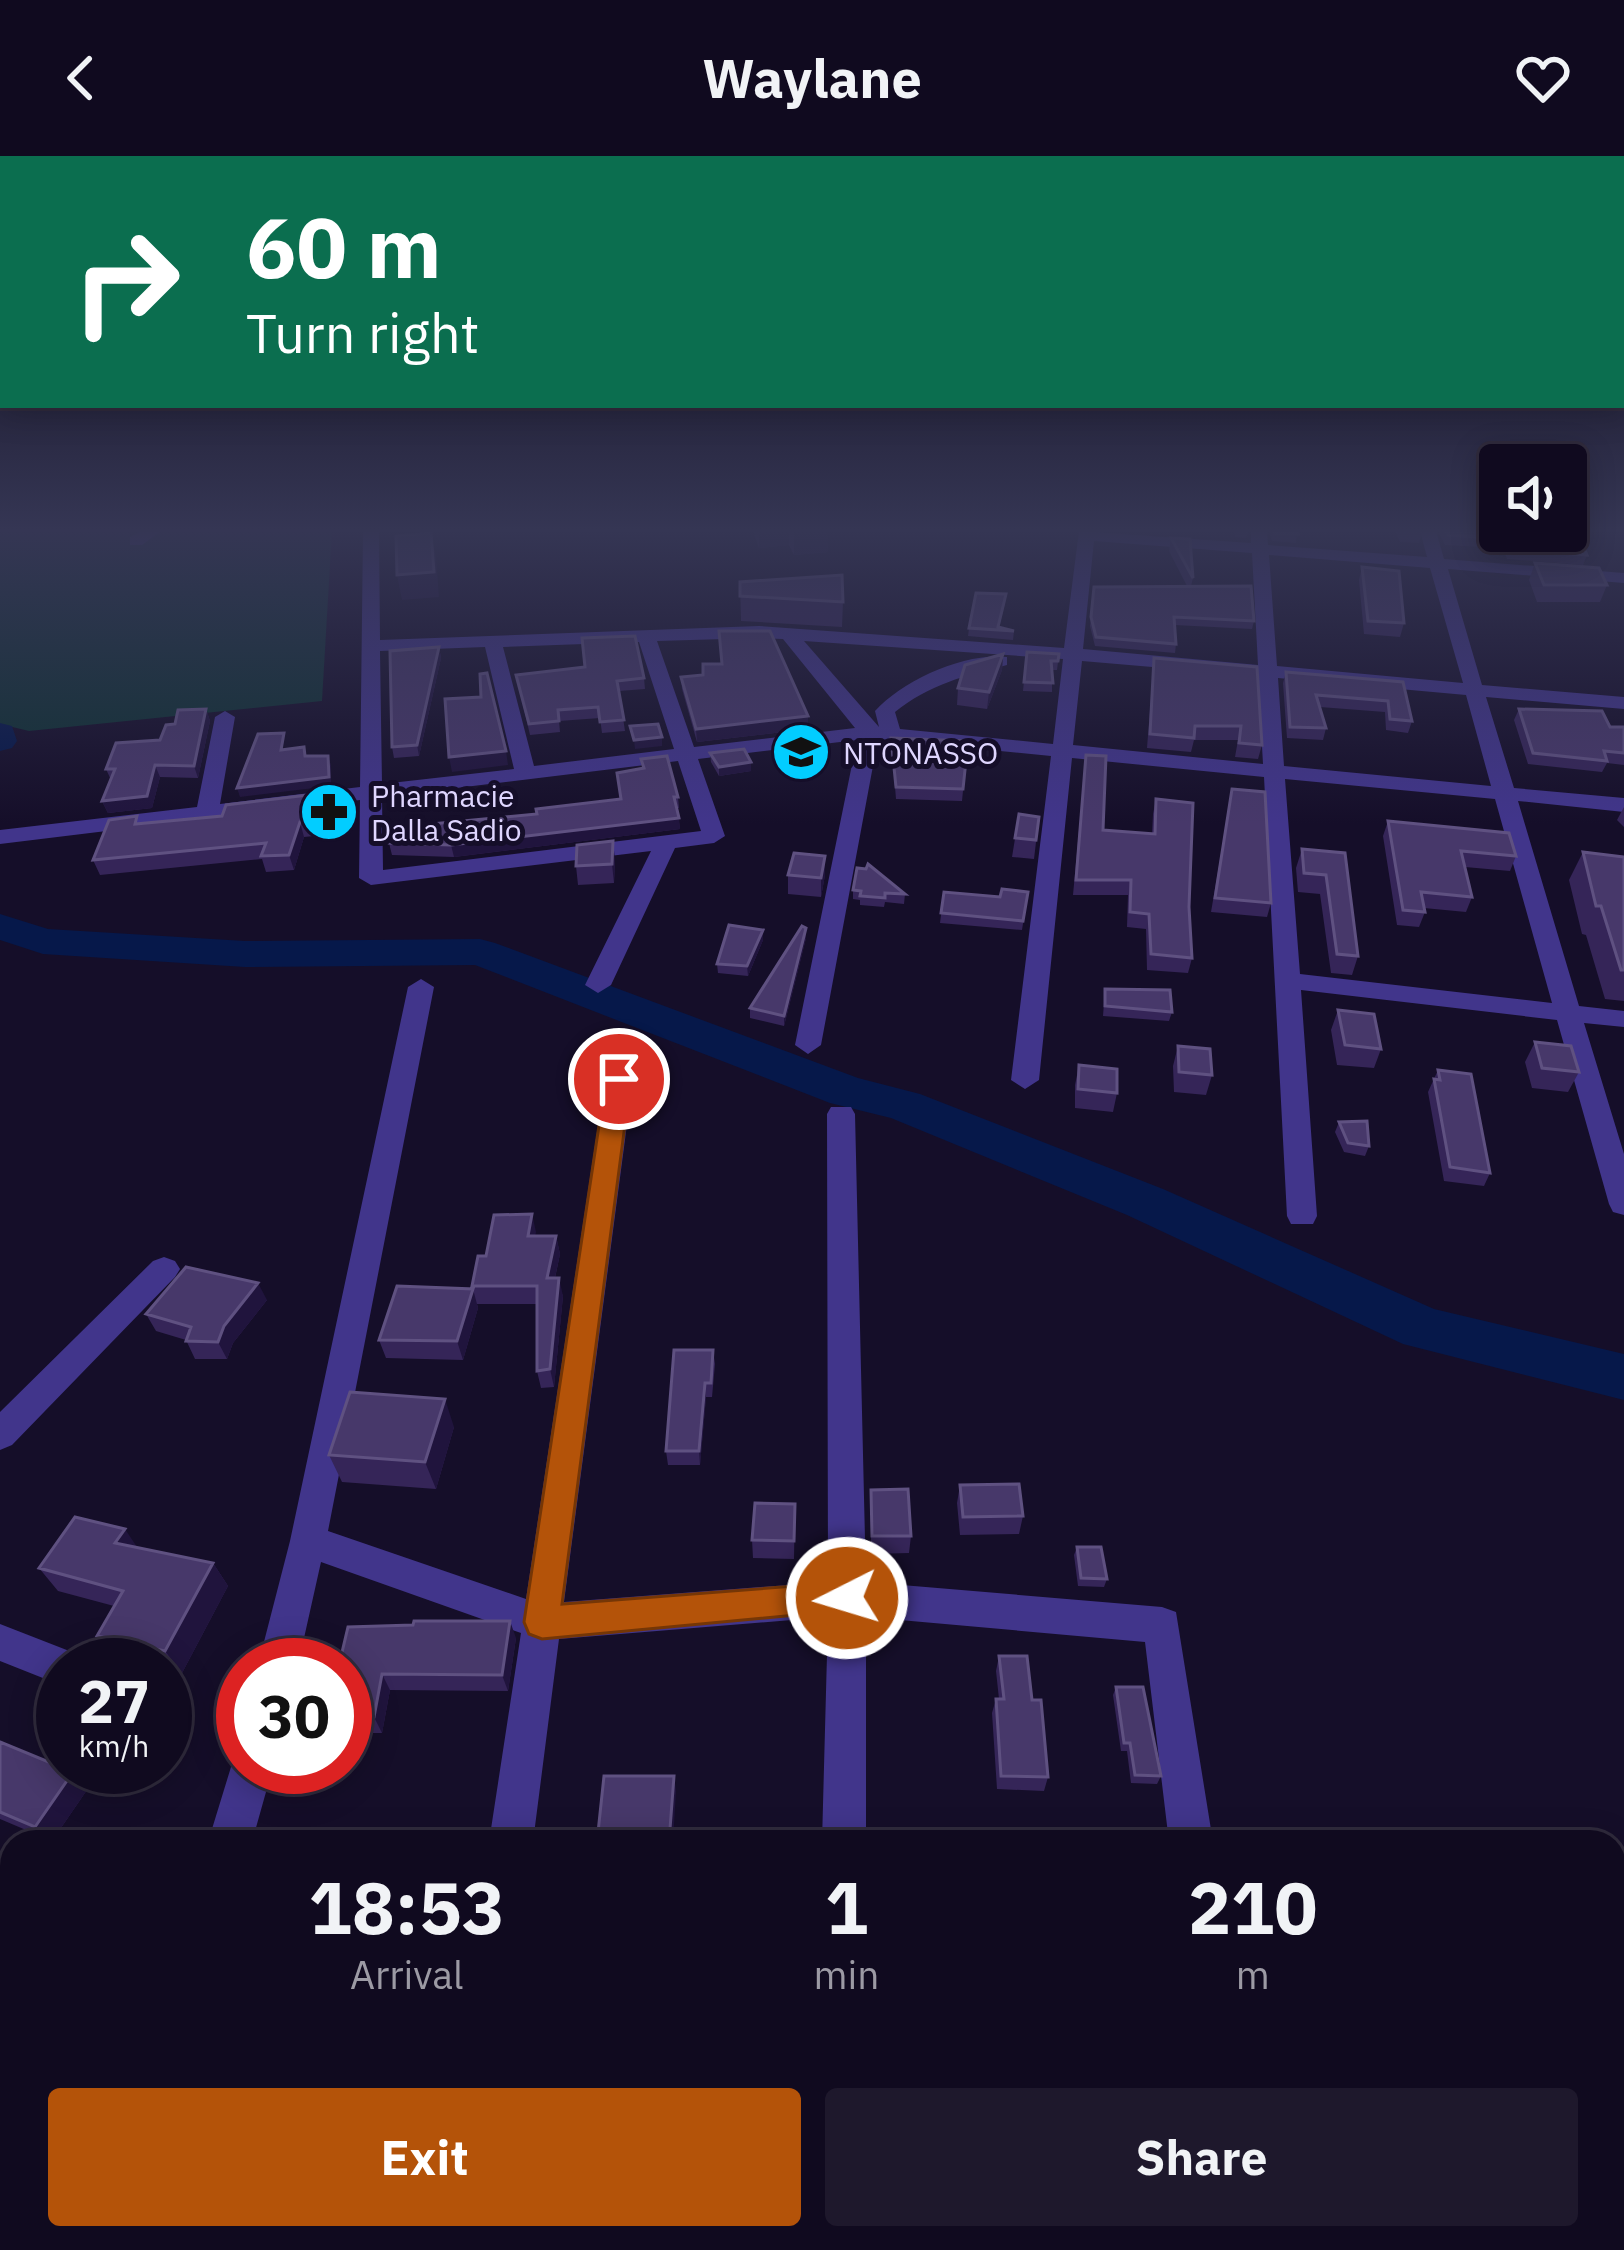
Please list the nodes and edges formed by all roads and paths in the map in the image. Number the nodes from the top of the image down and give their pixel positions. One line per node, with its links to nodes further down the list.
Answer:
1 (371, 629): 8 (street)
2 (1075, 629): 10 (street)
3 (1265, 629): 11 (street)
4 (1457, 629): 12 (street)
5 (646, 635): 6 (street); 7 (street); 17 (street)
6 (788, 635): 9 (street); 15 (street)
7 (492, 639): 8 (street); 19 (street)
8 (371, 646): 20 (street)
9 (1016, 650): 10 (street); 15 (street)
10 (1072, 654): 11 (street); 16 (street)
11 (1268, 671): 12 (street); 18 (street)
12 (1475, 690): 13 (street); 21 (street)
13 (1624, 703)
14 (225, 717): 23 (street)
15 (880, 733): 16 (street); 17 (street); 31 (street)
16 (1060, 750): 18 (street); 33 (street)
17 (687, 757): 19 (street); 25 (street)
18 (1274, 771): 21 (street); 26 (street)
19 (526, 776): 20 (street)
20 (371, 794): 23 (street); 25 (street)
21 (1505, 794): 22 (street); 29 (street)
22 (1624, 805)
23 (207, 814): 24 (street)
24 (0, 837)
25 (666, 842): 27 (street)
26 (1287, 981): 29 (street); 36 (street)
27 (598, 985)
28 (421, 987): 39 (street)
29 (1570, 1013): 30 (street); 35 (street)
30 (1624, 1019)
31 (808, 1045)
32 (619, 1079): 41 (street)
33 (1024, 1080)
34 (841, 1114): 40 (street)
35 (1624, 1204)
36 (1302, 1216)
37 (164, 1269): 38 (street)
38 (0, 1435)
39 (308, 1541): 41 (street); 42 (street)
40 (847, 1598): 41 (street); 48 (street); 49 (street)
41 (542, 1622): 47 (street)
42 (285, 1638)
43 (0, 1642): 44 (street)
44 (36, 1656)
45 (244, 1794): 46 (street)
46 (234, 1830)
47 (514, 1830)
48 (844, 1830)
49 (1189, 1830)

